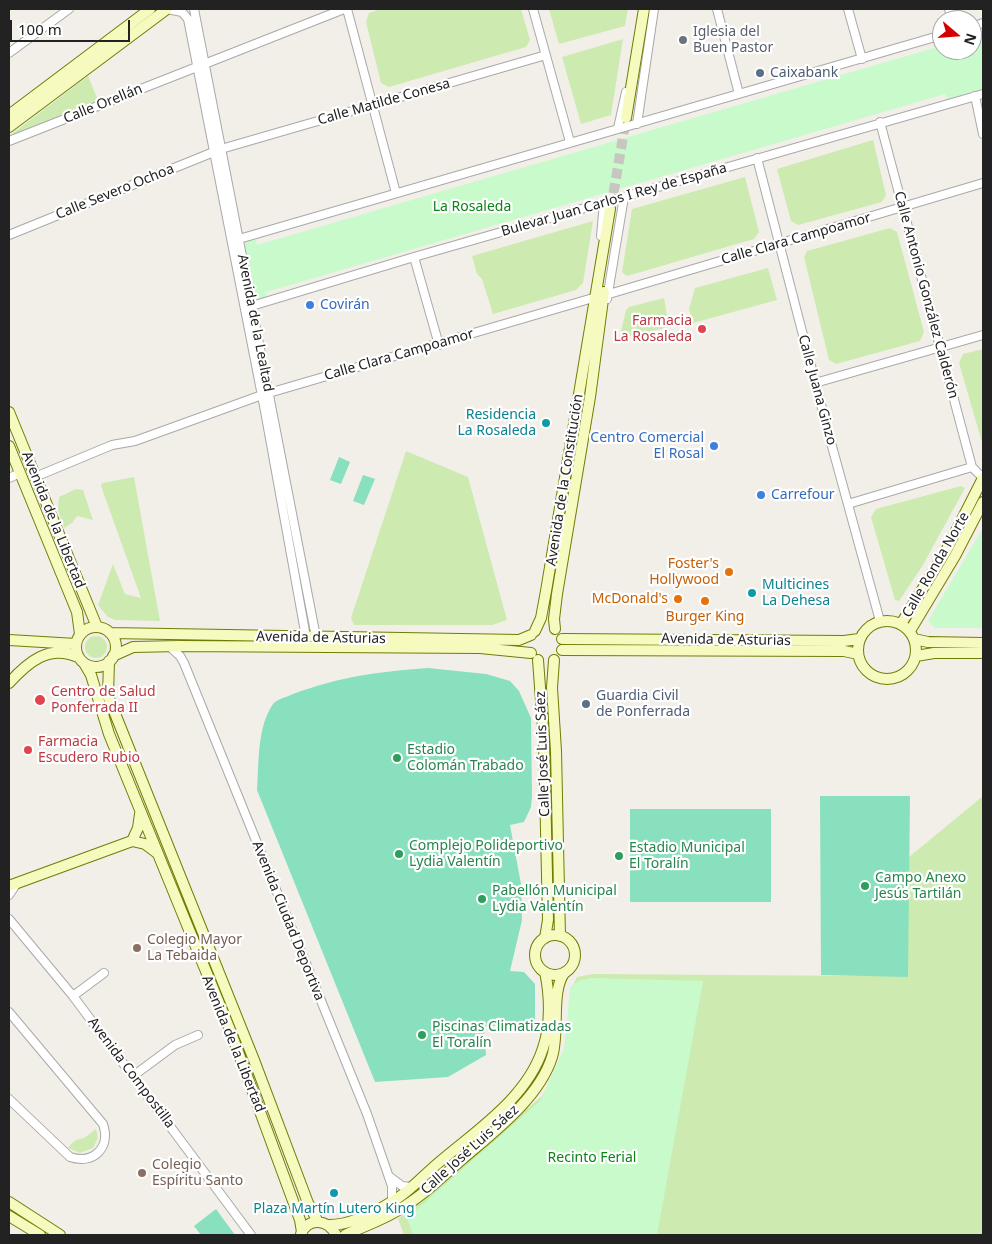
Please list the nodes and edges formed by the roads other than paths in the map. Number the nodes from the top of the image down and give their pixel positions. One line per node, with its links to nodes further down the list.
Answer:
1 (69, 9): 12 (street)
2 (150, 9): 19 (main road)
3 (167, 9): 15 (street, Avenida de la Lealtad); 22 (main road)
4 (194, 9): 15 (street, Avenida de la Lealtad)
5 (345, 9): 15 (street, Calle Orellán); 18 (street)
6 (533, 9): 13 (street)
7 (642, 9): 20 (main road); 23 (street)
8 (652, 9): 20 (main road)
9 (717, 9): 16 (street)
10 (848, 9): 14 (street)
11 (932, 38): 14 (street)
12 (9, 53)
13 (546, 55): 18 (street, Calle Matilde Conesa); 26 (street)
14 (862, 59): 16 (street)
15 (201, 65): 25 (street, Calle Orellán); 27 (street, Avenida de la Lealtad)
16 (739, 94): 20 (street)
17 (979, 95): 21 (street, Bulevar Juan Carlos I Rey de España); 24 (street)
18 (372, 106): 27 (street, Calle Matilde Conesa); 30 (street)
19 (9, 115)
20 (632, 119): 23 (street)
21 (880, 122): 28 (street, Bulevar Juan Carlos I Rey de España); 33 (street, Calle Antonio González Calderón)
22 (9, 128)
23 (618, 128): 26 (street)
24 (983, 134)
25 (9, 141)
26 (570, 142): 30 (street)
27 (218, 150): 34 (street, Calle Severo Ochoa); 35 (street, Avenida de la Lealtad)
28 (757, 158): 31 (street, Bulevar Juan Carlos I Rey de España); 36 (street, Calle Juana Ginzo)
29 (983, 183): 33 (street, Calle Clara Campoamor)
30 (396, 193): 35 (street)
31 (624, 197): 32 (street, Bulevar Juan Carlos I Rey de España); 38 (street, Avenida de la Constitución)
32 (611, 206): 37 (street, Bulevar Juan Carlos I Rey de España); 39 (street, Avenida de la Constitución); 41 (main road, Avenida de la Constitución)
33 (902, 208): 36 (street, Calle Clara Campoamor); 44 (street, Calle Antonio González Calderón)
34 (9, 235)
35 (235, 240): 40 (street, Avenida de la Lealtad)
36 (778, 244): 38 (street, Calle Clara Campoamor); 45 (street, Calle Juana Ginzo)
37 (414, 257): 40 (street, Bulevar Juan Carlos I Rey de España); 43 (street)
38 (608, 294): 41 (street, Avenida de la Constitución)
39 (592, 298): 41 (street, Avenida de la Constitución); 43 (street, Calle Clara Campoamor)
40 (248, 307): 46 (street, Avenida de la Lealtad)
41 (595, 327): 59 (main road, Avenida de la Constitución); 61 (main road, Avenida de la Constitución)
42 (983, 335): 44 (street)
43 (439, 344): 46 (street, Calle Clara Campoamor)
44 (939, 347): 45 (street); 49 (street, Calle Antonio González Calderón)
45 (815, 384): 55 (street, Calle Juana Ginzo)
46 (266, 394): 51 (street, Avenida de la Lealtad); 64 (street, Avenida de la Lealtad)
47 (9, 412): 51 (main road, Avenida de la Libertad)
48 (9, 446): 50 (main road, Avenida de la Libertad)
49 (972, 467): 53 (street); 55 (street)
50 (20, 473): 52 (street); 62 (main road, Avenida de la Libertad)
51 (35, 477): 58 (main road, Avenida de la Libertad)
52 (9, 478)
53 (983, 478): 57 (main road, Calle Ronda Norte)
54 (983, 502): 63 (main road, Calle Ronda Norte)
55 (848, 504): 56 (street, Calle Juana Ginzo)
56 (880, 621): 57 (main road); 66 (main road)
57 (901, 624): 63 (main road)
58 (97, 627): 60 (main road); 62 (main road)
59 (555, 630): 61 (main road); 65 (main road)
60 (110, 633): 64 (main road, Avenida de Asturias); 77 (main road)
61 (533, 633): 64 (main road, Avenida de Asturias); 76 (main road)
62 (80, 634): 69 (main road)
63 (912, 635): 68 (main road); 75 (main road)
64 (311, 637)
65 (562, 639): 66 (main road, Avenida de Asturias); 72 (main road)
66 (859, 639): 74 (main road)
67 (9, 640): 69 (main road)
68 (983, 643)
69 (76, 644): 78 (main road)
70 (169, 646): 71 (main road, Avenida de Asturias); 77 (main road, Avenida de Asturias); 80 (street, Avenida Ciudad Deportiva)
71 (192, 646): 76 (main road, Avenida de Asturias); 80 (street)
72 (562, 650): 74 (main road, Avenida de Asturias); 79 (main road)
73 (983, 653): 75 (main road)
74 (858, 654): 75 (main road)
75 (916, 656)
76 (535, 657): 79 (main road); 90 (main road, Calle José Luis Sáez)
77 (111, 658): 78 (main road); 89 (main road, Avenida de la Libertad)
78 (81, 660): 81 (main road); 82 (main road, Avenida de la Libertad)
79 (554, 660): 88 (main road, Calle José Luis Sáez)
80 (185, 667): 102 (street, Avenida Ciudad Deportiva)
81 (9, 683)
82 (140, 810): 83 (main road); 84 (main road, Avenida de la Libertad)
83 (132, 841): 84 (main road); 85 (main road)
84 (158, 854): 91 (main road, Avenida de la Libertad)
85 (12, 885): 86 (street)
86 (9, 895)
87 (9, 919): 97 (street, Avenida Compostilla)
88 (560, 936): 90 (main road); 95 (main road)
89 (205, 937): 91 (main road); 92 (main road, Avenida de la Libertad)
90 (545, 938): 94 (main road)
91 (192, 942): 93 (main road, Avenida de la Libertad)
92 (209, 948): 93 (main road); 107 (main road, Avenida de la Libertad)
93 (196, 953): 109 (main road, Avenida de la Libertad)
94 (545, 972): 95 (main road); 103 (main road, Calle José Luis Sáez)
95 (565, 972): 114 (main road, Calle José Luis Sáez)
96 (104, 973): 97 (street)
97 (73, 996): 100 (street, Avenida Compostilla)
98 (9, 1012): 101 (street)
99 (198, 1035): 100 (street)
100 (133, 1076): 110 (street, Avenida Compostilla)
101 (9, 1099)
102 (389, 1176): 103 (street); 105 (street, Avenida Ciudad Deportiva)
103 (411, 1187): 105 (main road, Calle José Luis Sáez)
104 (9, 1202): 112 (main road)
105 (392, 1202): 108 (main road, Calle José Luis Sáez)
106 (9, 1216): 111 (main road)
107 (318, 1222): 108 (main road); 109 (main road)
108 (329, 1226): 113 (main road)
109 (301, 1233)
110 (249, 1234)
111 (40, 1235)
112 (60, 1235)
113 (336, 1235)
114 (345, 1235)

